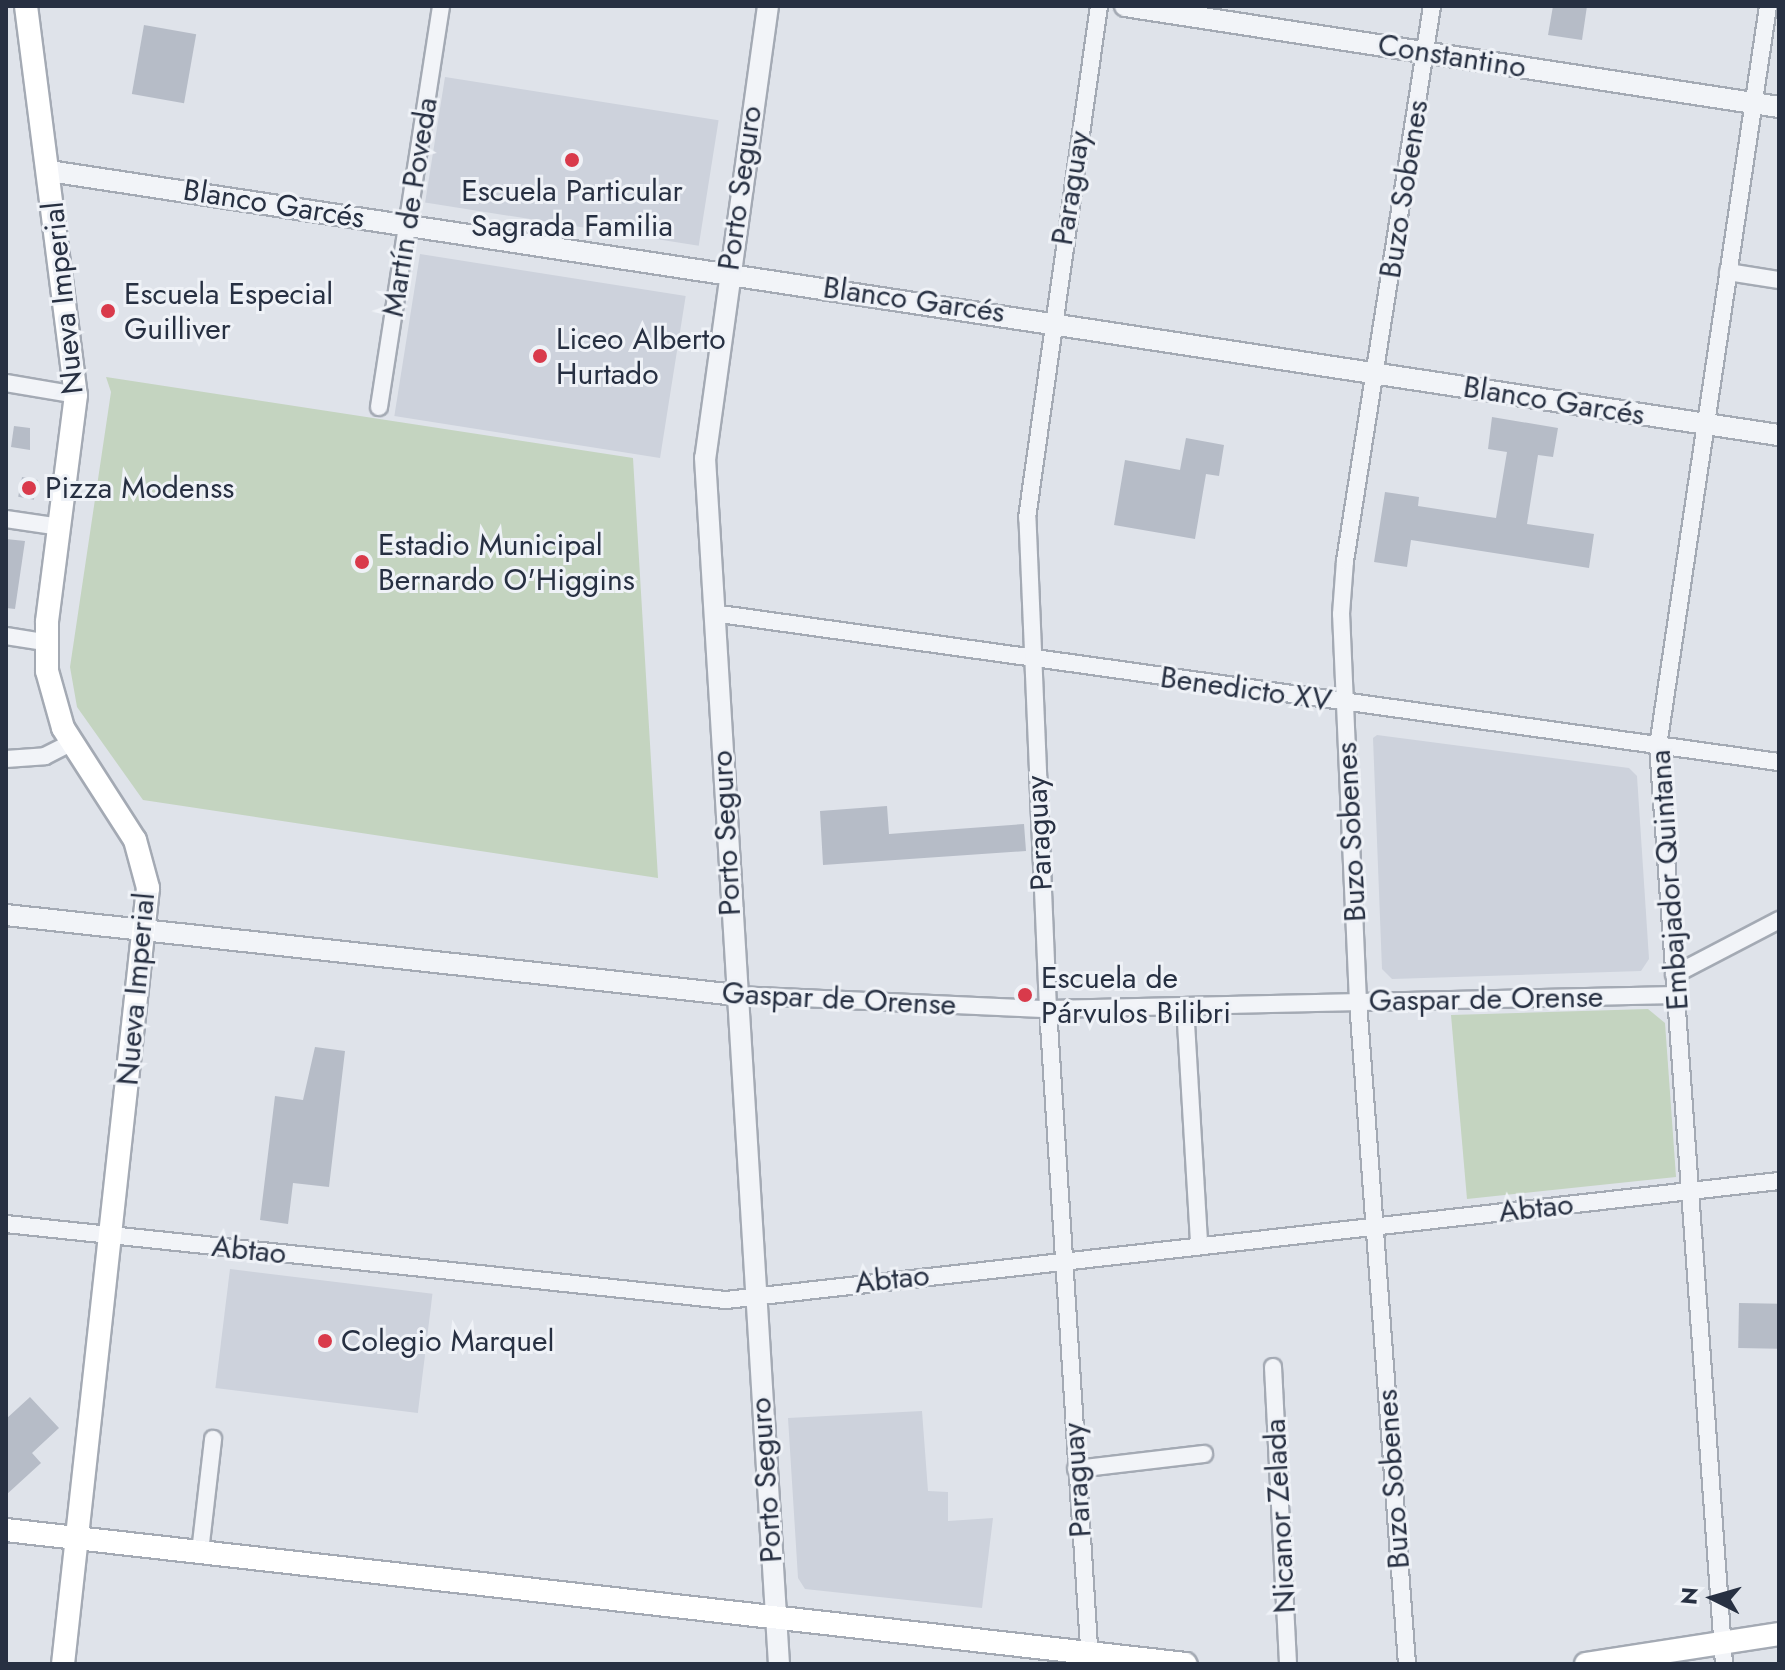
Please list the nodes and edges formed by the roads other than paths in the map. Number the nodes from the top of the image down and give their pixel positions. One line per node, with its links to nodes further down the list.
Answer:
1 (26, 6): 11 (main road, Nueva Imperial)
2 (441, 6): 12 (street, Martín de Poveda)
3 (768, 6): 14 (street, Porto Seguro)
4 (1099, 6): 16 (street, Paraguay)
5 (1125, 6): 8 (street, Constantino)
6 (1432, 6): 8 (street, Buzo Sobenes)
7 (1768, 6): 9 (street, Embajador Quintana)
8 (1425, 51): 9 (street, Constantino); 17 (street, Buzo Sobenes)
9 (1753, 103): 10 (street, Constantino); 13 (street, Embajador Quintana)
10 (1779, 107)
11 (49, 171): 12 (street, Blanco Garcés); 19 (main road, Nueva Imperial)
12 (407, 224): 14 (street, Blanco Garcés); 20 (street, Martín de Poveda)
13 (1728, 272): 15 (street); 21 (street, Embajador Quintana)
14 (728, 273): 16 (street, Blanco Garcés); 25 (street, Porto Seguro)
15 (1779, 280)
16 (1051, 321): 17 (street, Blanco Garcés); 28 (street, Paraguay)
17 (1376, 371): 21 (street, Blanco Garcés); 29 (street, Buzo Sobenes)
18 (6, 383): 19 (street)
19 (76, 395): 24 (main road, Nueva Imperial)
20 (379, 407)
21 (1704, 425): 22 (street, Blanco Garcés); 31 (street, Embajador Quintana)
22 (1779, 435)
23 (6, 519): 24 (street)
24 (60, 527): 27 (main road, Nueva Imperial)
25 (713, 613): 28 (street, Benedicto XV); 38 (street, Porto Seguro)
26 (6, 636): 27 (street)
27 (45, 642): 30 (main road, Nueva Imperial)
28 (1031, 659): 29 (street, Benedicto XV); 42 (street, Paraguay)
29 (1345, 703): 31 (street, Benedicto XV); 40 (street, Buzo Sobenes)
30 (71, 743): 32 (street); 36 (main road, Nueva Imperial)
31 (1658, 746): 33 (street, Benedicto XV); 37 (street, Embajador Quintana)
32 (6, 759)
33 (1779, 762)
34 (6, 915): 36 (street, Gaspar de Orense)
35 (1779, 920): 37 (street)
36 (145, 930): 38 (street, Gaspar de Orense); 47 (main road, Nueva Imperial)
37 (1674, 975): 39 (street, Embajador Quintana)
38 (736, 995): 42 (street, Gaspar de Orense); 50 (street, Porto Seguro)
39 (1676, 995): 40 (street, Gaspar de Orense); 44 (street, Embajador Quintana)
40 (1358, 1002): 41 (street, Gaspar de Orense); 46 (street, Buzo Sobenes)
41 (1185, 1006): 42 (street, Gaspar de Orense); 48 (street)
42 (1048, 1009): 49 (street, Paraguay)
43 (1779, 1181): 44 (street, Abtao)
44 (1690, 1191): 46 (street, Abtao); 60 (street, Embajador Quintana)
45 (6, 1224): 47 (street, Abtao)
46 (1374, 1225): 48 (street, Abtao); 66 (street, Buzo Sobenes)
47 (110, 1235): 50 (street, Abtao); 56 (main road, Nueva Imperial)
48 (1199, 1245): 49 (street, Abtao)
49 (1063, 1260): 50 (street, Abtao); 54 (street, Paraguay)
50 (753, 1296): 58 (street, Porto Seguro)
51 (1273, 1367): 65 (street, Nicanor Zelada)
52 (213, 1439): 57 (street)
53 (1204, 1454): 54 (street)
54 (1076, 1469): 61 (street, Paraguay)
55 (6, 1530): 56 (main road)
56 (75, 1538): 57 (main road); 62 (main road, Nueva Imperial)
57 (200, 1552): 58 (main road)
58 (776, 1617): 61 (main road); 63 (street, Porto Seguro)
59 (1779, 1634): 60 (main road)
60 (1723, 1654): 67 (main road)
61 (1089, 1659): 64 (main road)
62 (63, 1664)
63 (779, 1664)
64 (1185, 1664)
65 (1288, 1664)
66 (1407, 1664)
67 (1586, 1664)

